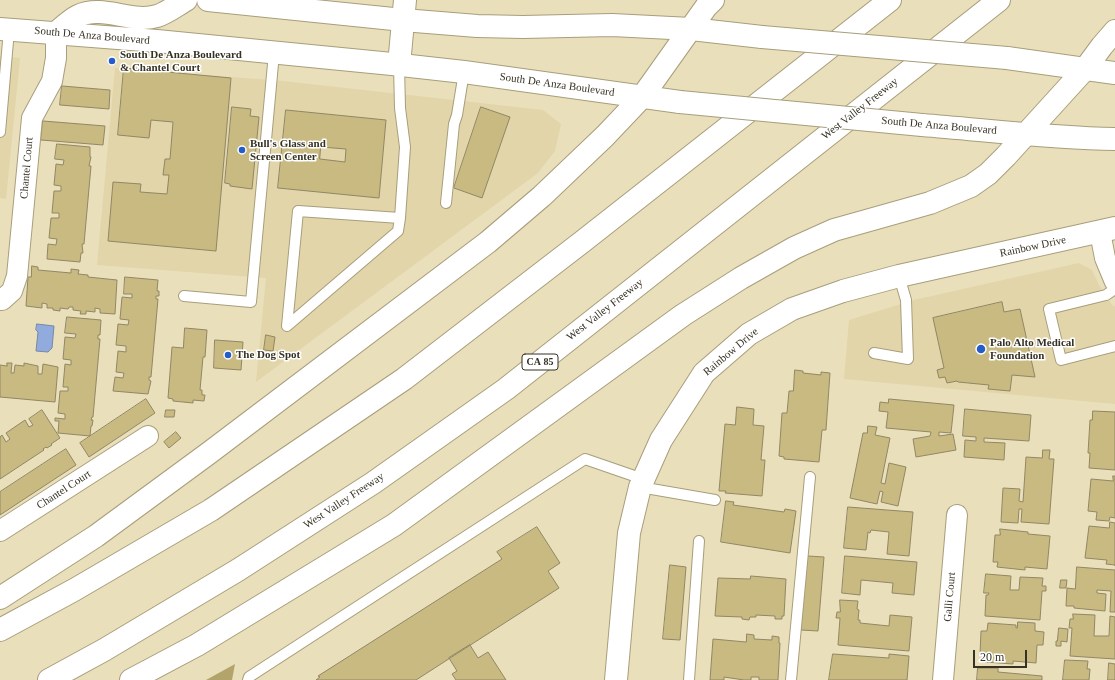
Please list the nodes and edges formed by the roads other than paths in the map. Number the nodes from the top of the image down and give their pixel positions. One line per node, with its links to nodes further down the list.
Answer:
1 (186, 0): 10 (main road)
2 (208, 0): 6 (main road)
3 (713, 0): 8 (main road)
4 (890, 0): 39 (main road)
5 (999, 0): 40 (main road, West Valley Freeway / CA 85)
6 (404, 10): 8 (main road); 13 (main road)
7 (5, 29): 10 (main road, South De Anza Boulevard); 12 (lane)
8 (691, 29): 14 (main road, bridge); 17 (main road)
9 (1115, 32): 14 (main road)
10 (56, 33): 11 (main road, South De Anza Boulevard); 28 (street, Chantel Court)
11 (274, 53): 13 (main road, South De Anza Boulevard); 27 (lane)
12 (3, 60): 18 (lane)
13 (399, 65): 15 (main road, South De Anza Boulevard); 22 (lane)
14 (1085, 69): 16 (main road); 19 (main road)
15 (464, 72): 17 (main road, South De Anza Boulevard); 21 (lane)
16 (1115, 73)
17 (642, 97): 19 (main road, South De Anza Boulevard, bridge); 38 (main road)
18 (0, 132)
19 (1025, 134): 20 (main road, South De Anza Boulevard); 41 (main road)
20 (1115, 139)
21 (446, 203)
22 (400, 218): 22 (lane)
23 (1107, 230): 24 (main road, Rainbow Drive); 25 (street)
24 (899, 276): 30 (lane); 33 (main road, Rainbow Drive)
25 (1115, 282)
26 (1115, 289): 29 (lane)
27 (184, 296)
28 (0, 300)
29 (1115, 346)
30 (874, 353)
31 (148, 436): 36 (street, Chantel Court)
32 (810, 477): 45 (lane)
33 (642, 483): 34 (lane); 42 (lane); 43 (main road, Rainbow Drive)
34 (715, 500)
35 (957, 515): 46 (street, Galli Court)
36 (0, 531)
37 (699, 541): 44 (lane)
38 (0, 598)
39 (0, 630)
40 (50, 680)
41 (131, 680)
42 (248, 680)
43 (616, 680)
44 (689, 680)
45 (791, 680)
46 (943, 680)

